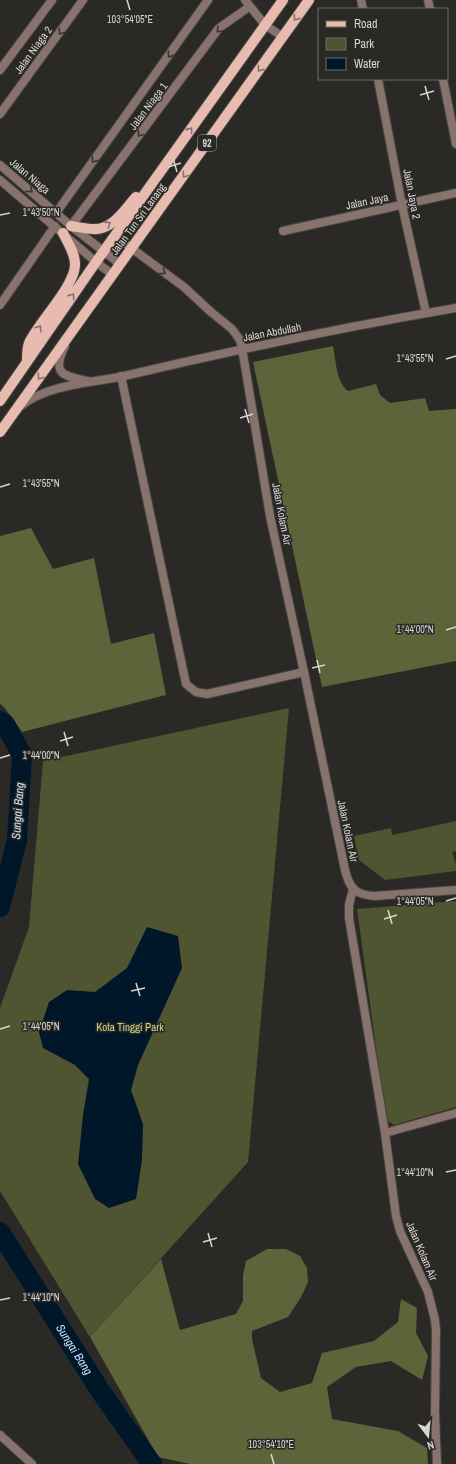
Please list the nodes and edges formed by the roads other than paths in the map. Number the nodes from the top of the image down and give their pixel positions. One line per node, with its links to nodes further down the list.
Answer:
1 (52, 0): 9 (street)
2 (84, 0): 12 (street, Jalan Niaga 2, one-way to 12)
3 (208, 0): 19 (street, Jalan Niaga 1, one-way to 19)
4 (283, 0): 7 (main road, Jalan Tun Sri Lanang / 92)
5 (309, 0): 8 (main road, Jalan Tun Sri Lanang / 92, one-way to 8)
6 (247, 3): 7 (street); 21 (street, Jalan Niaga 1, one-way to 21)
7 (265, 25): 8 (street); 16 (main road, Jalan Tun Sri Lanang / 92, one-way to 7)
8 (283, 37): 25 (main road, Jalan Tun Sri Lanang / 92, one-way to 25)
9 (0, 70)
10 (378, 80): 18 (street, Jalan Jaya 2)
11 (443, 80): 13 (street)
12 (0, 114)
13 (456, 144)
14 (0, 165): 19 (street, Jalan Niaga, one-way to 19)
15 (0, 180): 20 (street, Jalan Niaga)
16 (152, 185): 21 (main road, one-way to 16); 24 (main road, Jalan Tun Sri Lanang / 92)
17 (456, 193): 18 (street, Jalan Jaya)
18 (402, 205): 22 (street, Jalan Jaya); 32 (street, Jalan Jaya 2)
19 (56, 212): 21 (street, Jalan Niaga)
20 (55, 226): 23 (street, Jalan Niaga); 30 (street)
21 (71, 226): 26 (street, Jalan Niaga)
22 (283, 231)
23 (63, 233): 27 (street, Jalan Niaga); 35 (main road, one-way to 23)
24 (115, 236): 25 (street, Jalan Kolam Air); 26 (main road, Jalan Tun Sri Lanang / 92)
25 (131, 249): 28 (main road, Jalan Tun Sri Lanang / 92); 34 (street, Jalan Kolam Air, one-way to 34)
26 (104, 252): 27 (main road, Jalan Tun Sri Lanang / 92); 28 (street, Jalan Niaga)
27 (96, 262): 29 (street, Jalan Niaga); 35 (main road, Jalan Tun Sri Lanang / 92, one-way to 27)
28 (120, 264): 29 (main road, Jalan Tun Sri Lanang / 92)
29 (113, 275): 33 (main road, Jalan Tun Sri Lanang / 92)
30 (0, 305)
31 (456, 308): 32 (street, Jalan Abdullah)
32 (426, 313): 34 (street, Jalan Abdullah)
33 (71, 334): 37 (street, Jalan Abdullah); 39 (main road, Jalan Tun Sri Lanang / 92, one-way to 39)
34 (242, 348): 36 (street, Jalan Abdullah); 41 (street, Jalan Kolam Air)
35 (26, 363): 38 (main road, Jalan Tun Sri Lanang / 92)
36 (121, 376): 37 (street, Jalan Abdullah); 41 (street)
37 (93, 382): 39 (street, Jalan Abdullah)
38 (0, 401)
39 (15, 411): 40 (main road, Jalan Tun Sri Lanang / 92)
40 (0, 432)
41 (304, 672): 42 (street, Jalan Kolam Air)
42 (353, 889): 43 (street); 45 (street, Jalan Kolam Air)
43 (456, 890)
44 (456, 1113): 45 (street)
45 (385, 1133): 48 (street, Jalan Kolam Air)
46 (0, 1435): 47 (street)
47 (32, 1464)
48 (437, 1464)

